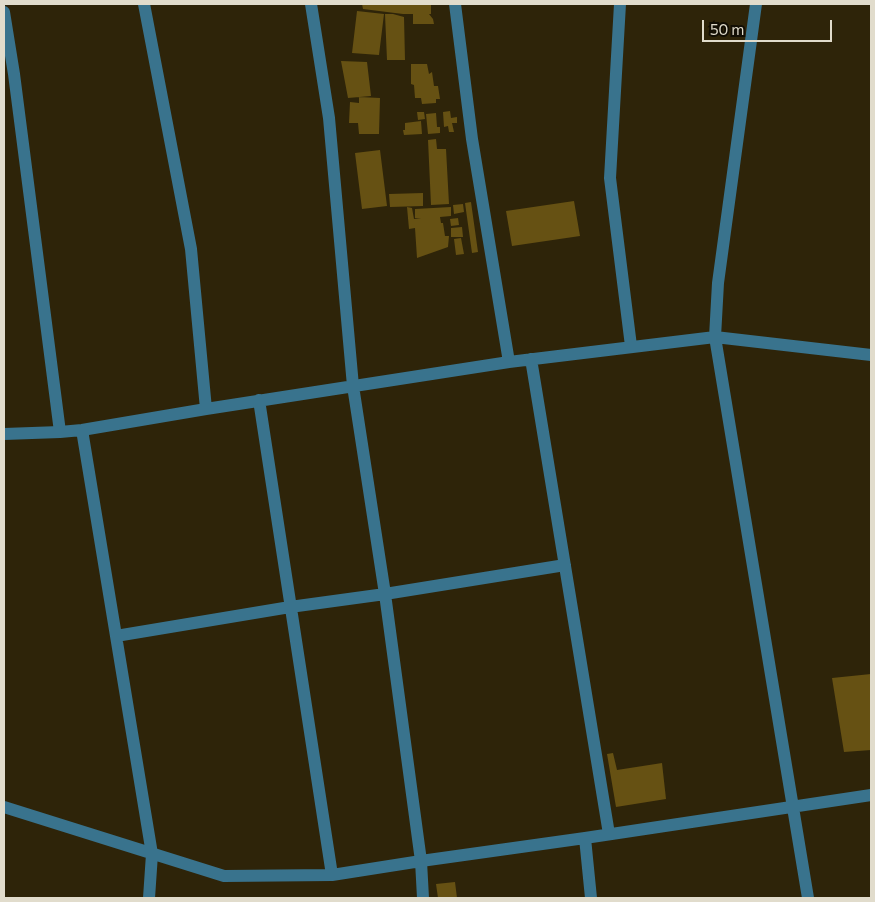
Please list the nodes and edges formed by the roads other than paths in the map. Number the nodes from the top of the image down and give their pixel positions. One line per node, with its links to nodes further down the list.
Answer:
1 (144, 4): 14 (street)
2 (311, 4): 12 (street)
3 (455, 4): 11 (street)
4 (620, 4): 8 (street)
5 (756, 4): 7 (street)
6 (4, 12): 16 (street)
7 (714, 337): 8 (street); 9 (street); 24 (street)
8 (631, 346): 10 (street)
9 (871, 355)
10 (531, 359): 11 (street); 18 (street)
11 (509, 362): 12 (street)
12 (354, 386): 13 (street); 19 (street)
13 (259, 400): 14 (street); 20 (street)
14 (206, 409): 15 (street)
15 (82, 430): 16 (street); 21 (street)
16 (60, 432): 17 (street)
17 (4, 434)
18 (565, 565): 19 (street); 25 (street)
19 (384, 594): 20 (street); 28 (street)
20 (290, 607): 21 (street); 29 (street)
21 (116, 636): 27 (street)
22 (871, 795): 24 (street)
23 (4, 806): 27 (street)
24 (792, 807): 25 (street); 33 (street)
25 (609, 834): 26 (street)
26 (585, 838): 28 (street); 32 (street)
27 (152, 854): 29 (street); 30 (street)
28 (421, 861): 29 (street); 31 (street)
29 (332, 875)
30 (149, 898)
31 (424, 898)
32 (591, 898)
33 (808, 898)

